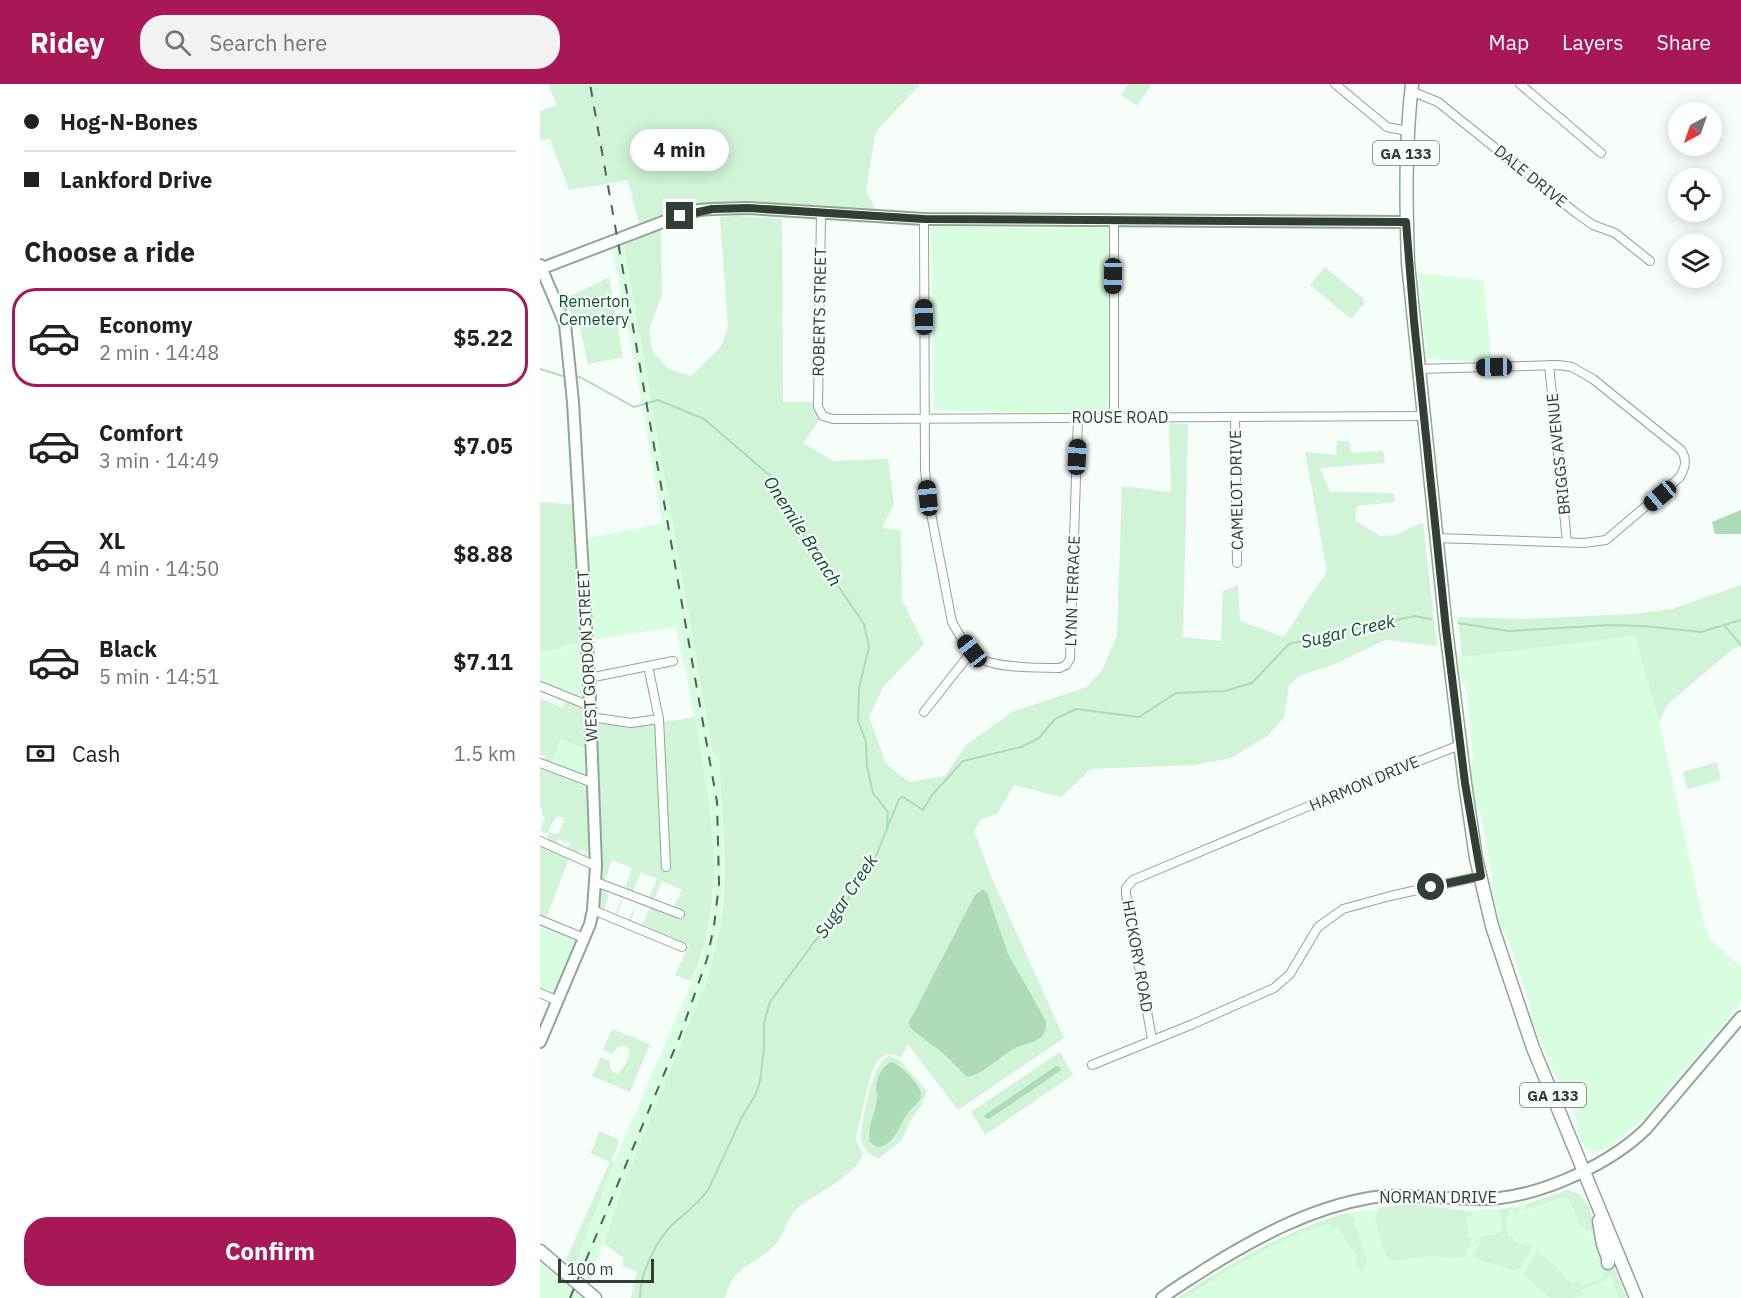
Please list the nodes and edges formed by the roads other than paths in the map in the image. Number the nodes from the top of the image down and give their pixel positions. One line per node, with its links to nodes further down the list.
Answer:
1 (1335, 84): 4 (street)
2 (1520, 84): 5 (street)
3 (1412, 88): 4 (main road, GA 133); 10 (street, DALE DRIVE)
4 (1407, 131): 9 (main road, GA 133)
5 (1601, 153)
6 (821, 213): 7 (street); 11 (street); 14 (street, ROBERTS STREET)
7 (924, 219): 8 (street); 18 (street)
8 (1114, 221): 9 (street); 19 (street)
9 (1406, 222): 13 (main road, GA 133)
10 (1650, 261)
11 (540, 268): 26 (street, WEST GORDON STREET)
12 (1549, 366): 13 (street); 21 (street, BRIGGS AVENUE); 21 (street)
13 (1419, 369): 15 (main road, GA 133)
14 (819, 412): 18 (street, ROUSE ROAD)
15 (1424, 416): 17 (street, ROUSE ROAD); 20 (main road, GA 133)
16 (1078, 417): 18 (street, ROUSE ROAD); 19 (street, ROUSE ROAD); 23 (street, LYNN TERRACE)
17 (1235, 417): 19 (street, ROUSE ROAD); 22 (street, CAMELOT DRIVE)
18 (924, 418): 23 (street)
19 (1114, 418)
20 (1436, 538): 21 (street); 31 (main road, GA 133)
21 (1567, 542)
22 (1237, 563)
23 (972, 651): 29 (street)
24 (673, 661): 25 (street)
25 (648, 666): 26 (street); 30 (street)
26 (589, 678): 28 (street, WEST GORDON STREET)
27 (540, 686): 28 (street)
28 (590, 711): 30 (street); 33 (street, WEST GORDON STREET)
29 (924, 712)
30 (659, 719): 37 (street)
31 (1460, 745): 34 (street, HARMON DRIVE); 38 (main road, GA 133)
32 (540, 763): 33 (street)
33 (593, 783): 36 (street, WEST GORDON STREET)
34 (1270, 823): 48 (street, HICKORY ROAD)
35 (540, 841): 36 (street)
36 (596, 866): 39 (street, WEST GORDON STREET)
37 (666, 867)
38 (1481, 876): 48 (street); 51 (main road, GA 133)
39 (596, 882): 40 (street, WEST GORDON STREET); 41 (street)
40 (593, 910): 43 (street, WEST GORDON STREET); 44 (street)
41 (680, 914)
42 (540, 920): 43 (street)
43 (584, 938): 46 (street, WEST GORDON STREET)
44 (682, 947)
45 (540, 993): 46 (street)
46 (558, 1001): 49 (street, WEST GORDON STREET)
47 (1741, 1017): 51 (street, NORMAN DRIVE)
48 (1152, 1039): 50 (street)
49 (540, 1042)
50 (1092, 1065)
51 (1584, 1171): 52 (main road, GA 133); 56 (street, NORMAN DRIVE)
52 (1596, 1202): 54 (main road); 57 (main road, GA 133)
53 (540, 1251): 55 (main road)
54 (1608, 1263)
55 (595, 1298)
56 (1162, 1298)
57 (1636, 1298)

